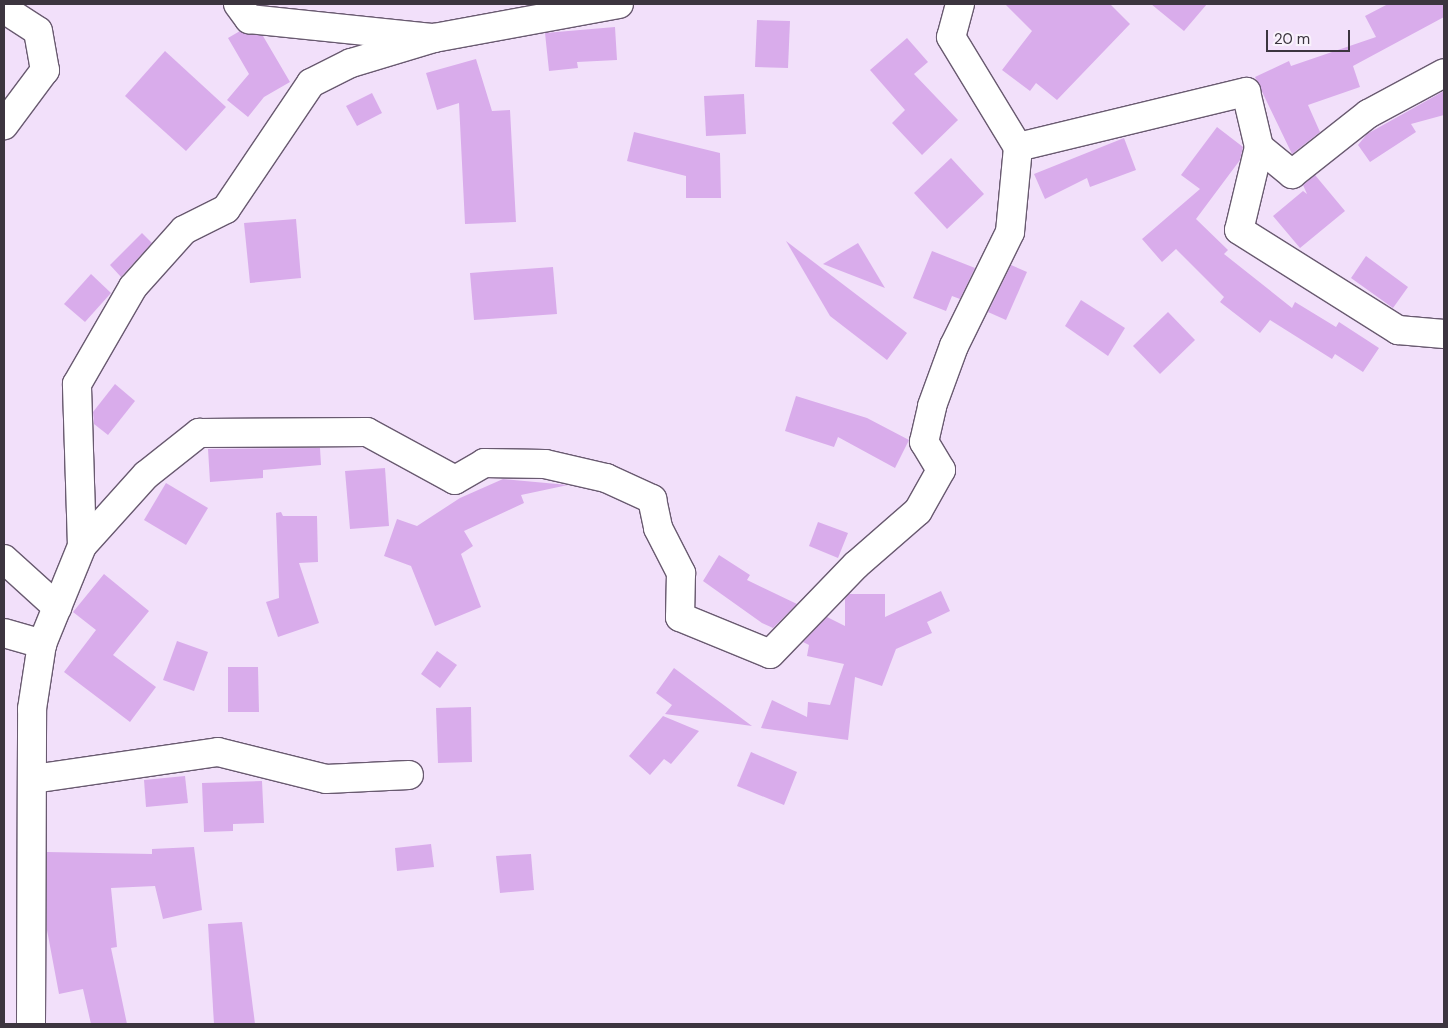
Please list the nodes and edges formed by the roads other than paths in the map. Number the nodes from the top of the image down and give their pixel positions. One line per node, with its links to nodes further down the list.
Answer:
1 (238, 4): 5 (street)
2 (619, 4): 5 (street)
3 (960, 4): 8 (street)
4 (4, 9): 7 (street)
5 (434, 38): 11 (street)
6 (1444, 73): 9 (street)
7 (4, 125)
8 (1018, 147): 9 (street); 11 (street)
9 (1258, 147): 10 (street)
10 (1444, 334)
11 (82, 546): 13 (street)
12 (4, 559): 13 (street)
13 (57, 608): 15 (street)
14 (4, 633): 15 (street)
15 (42, 644): 17 (street)
16 (409, 775): 17 (street)
17 (33, 779): 18 (street)
18 (31, 1024)

